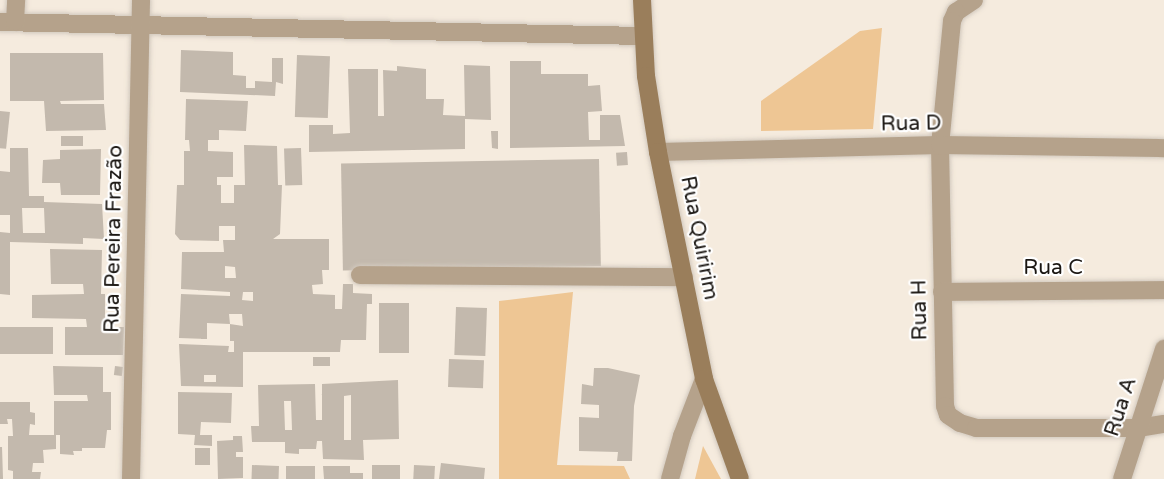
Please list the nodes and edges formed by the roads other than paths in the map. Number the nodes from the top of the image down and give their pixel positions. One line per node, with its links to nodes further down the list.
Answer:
1 (16, 0): 5 (street)
2 (141, 0): 6 (street, Rua Pereira Frazão)
3 (642, 0): 7 (main road, Rua Quiririm)
4 (974, 0): 8 (street, Rua H)
5 (8, 22): 6 (street)
6 (141, 26): 7 (street); 19 (street, Rua Pereira Frazão)
7 (643, 36): 10 (main road, Rua Quiririm)
8 (940, 145): 9 (street, Rua D); 10 (street, Rua D); 14 (street, Rua H)
9 (1164, 148)
10 (658, 152): 12 (main road, Rua Quiririm)
11 (360, 275): 12 (street)
12 (684, 277): 16 (main road, Rua Quiririm)
13 (1164, 290): 14 (street, Rua C)
14 (942, 292): 18 (street, Rua H)
15 (1164, 349): 18 (street, Rua A)
16 (704, 379): 20 (street); 21 (main road, Rua Quiririm)
17 (1164, 424): 18 (street)
18 (1137, 428): 22 (street, Rua A)
19 (131, 479)
20 (670, 479)
21 (740, 479)
22 (1122, 479)

